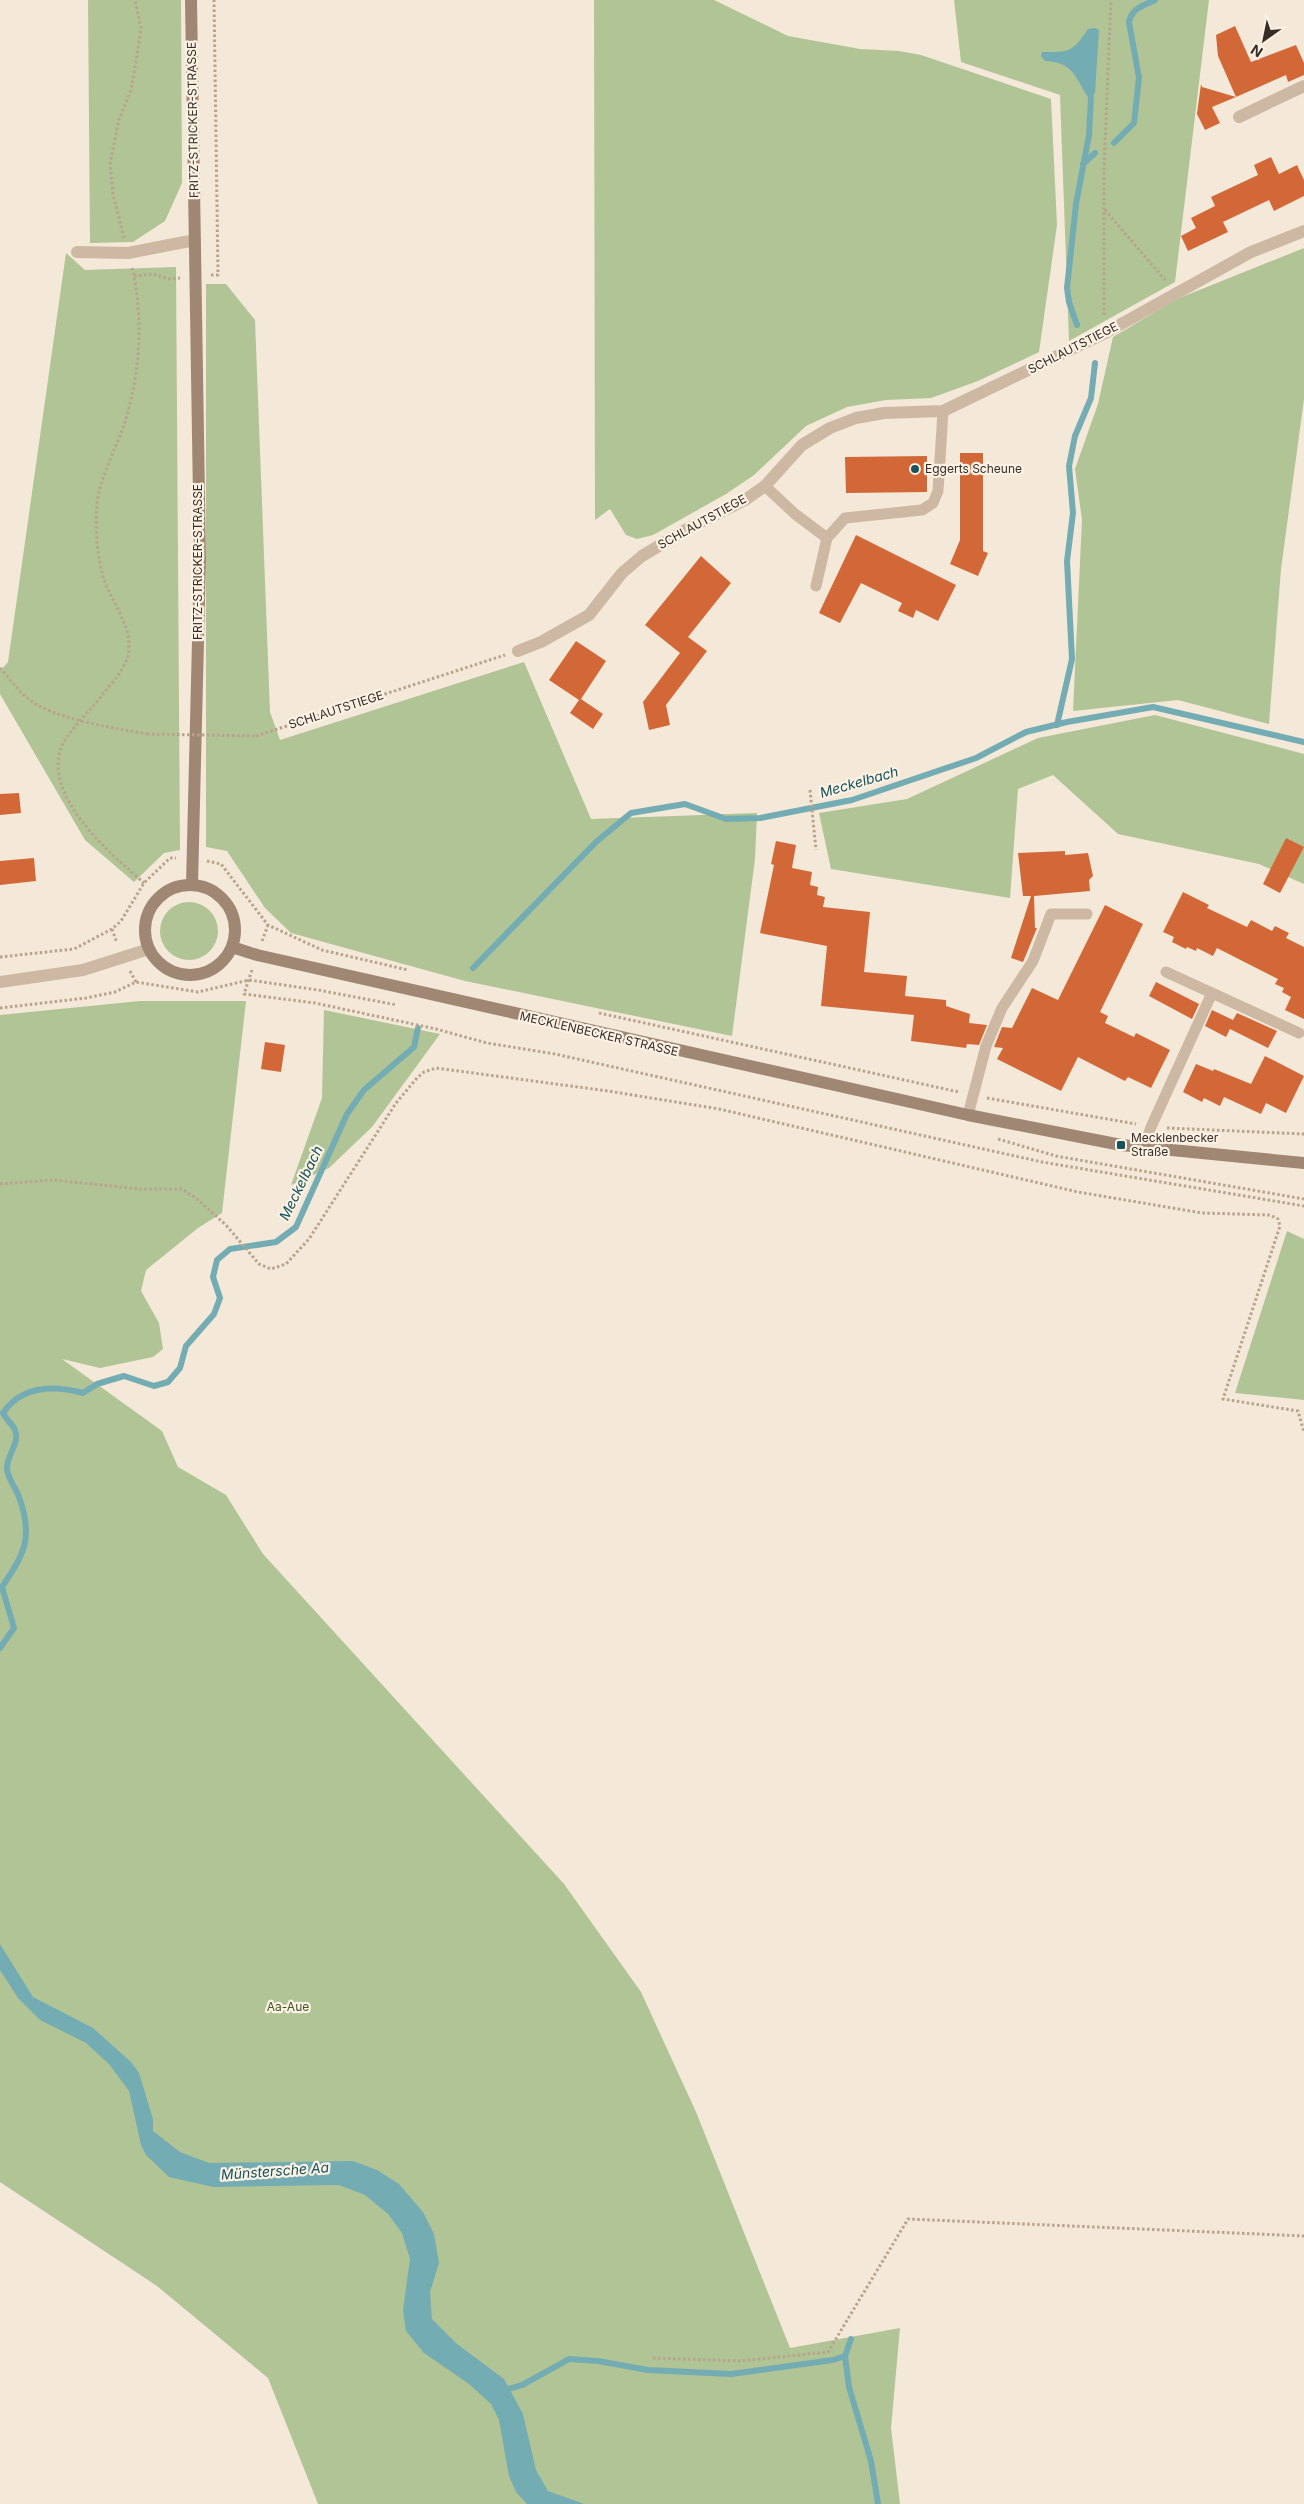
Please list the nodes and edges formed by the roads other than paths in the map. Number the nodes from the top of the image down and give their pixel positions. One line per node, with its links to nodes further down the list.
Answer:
1 (192, 0): 5 (main road, FRITZ-STRICKER-STRASSE)
2 (1304, 86): 3 (street)
3 (1239, 117)
4 (1304, 231): 7 (street, SCHLAUTSTIEGE)
5 (195, 240): 6 (street); 12 (main road, FRITZ-STRICKER-STRASSE)
6 (77, 252)
7 (943, 412): 8 (street, SCHLAUTSTIEGE); 9 (lane)
8 (765, 486): 9 (lane); 11 (street, SCHLAUTSTIEGE)
9 (827, 538): 10 (lane)
10 (816, 586)
11 (518, 651)
12 (192, 884): 14 (main road); 15 (main road)
13 (1087, 914): 20 (lane)
14 (232, 947): 15 (main road); 20 (main road, MECKLENBECKER STRASSE)
15 (149, 949): 17 (street)
16 (1166, 972): 18 (lane)
17 (0, 982)
18 (1212, 993): 19 (lane); 21 (lane)
19 (1299, 1033)
20 (968, 1115): 21 (main road, MECKLENBECKER STRASSE)
21 (1144, 1148): 22 (main road, MECKLENBECKER STRASSE)
22 (1304, 1163)

